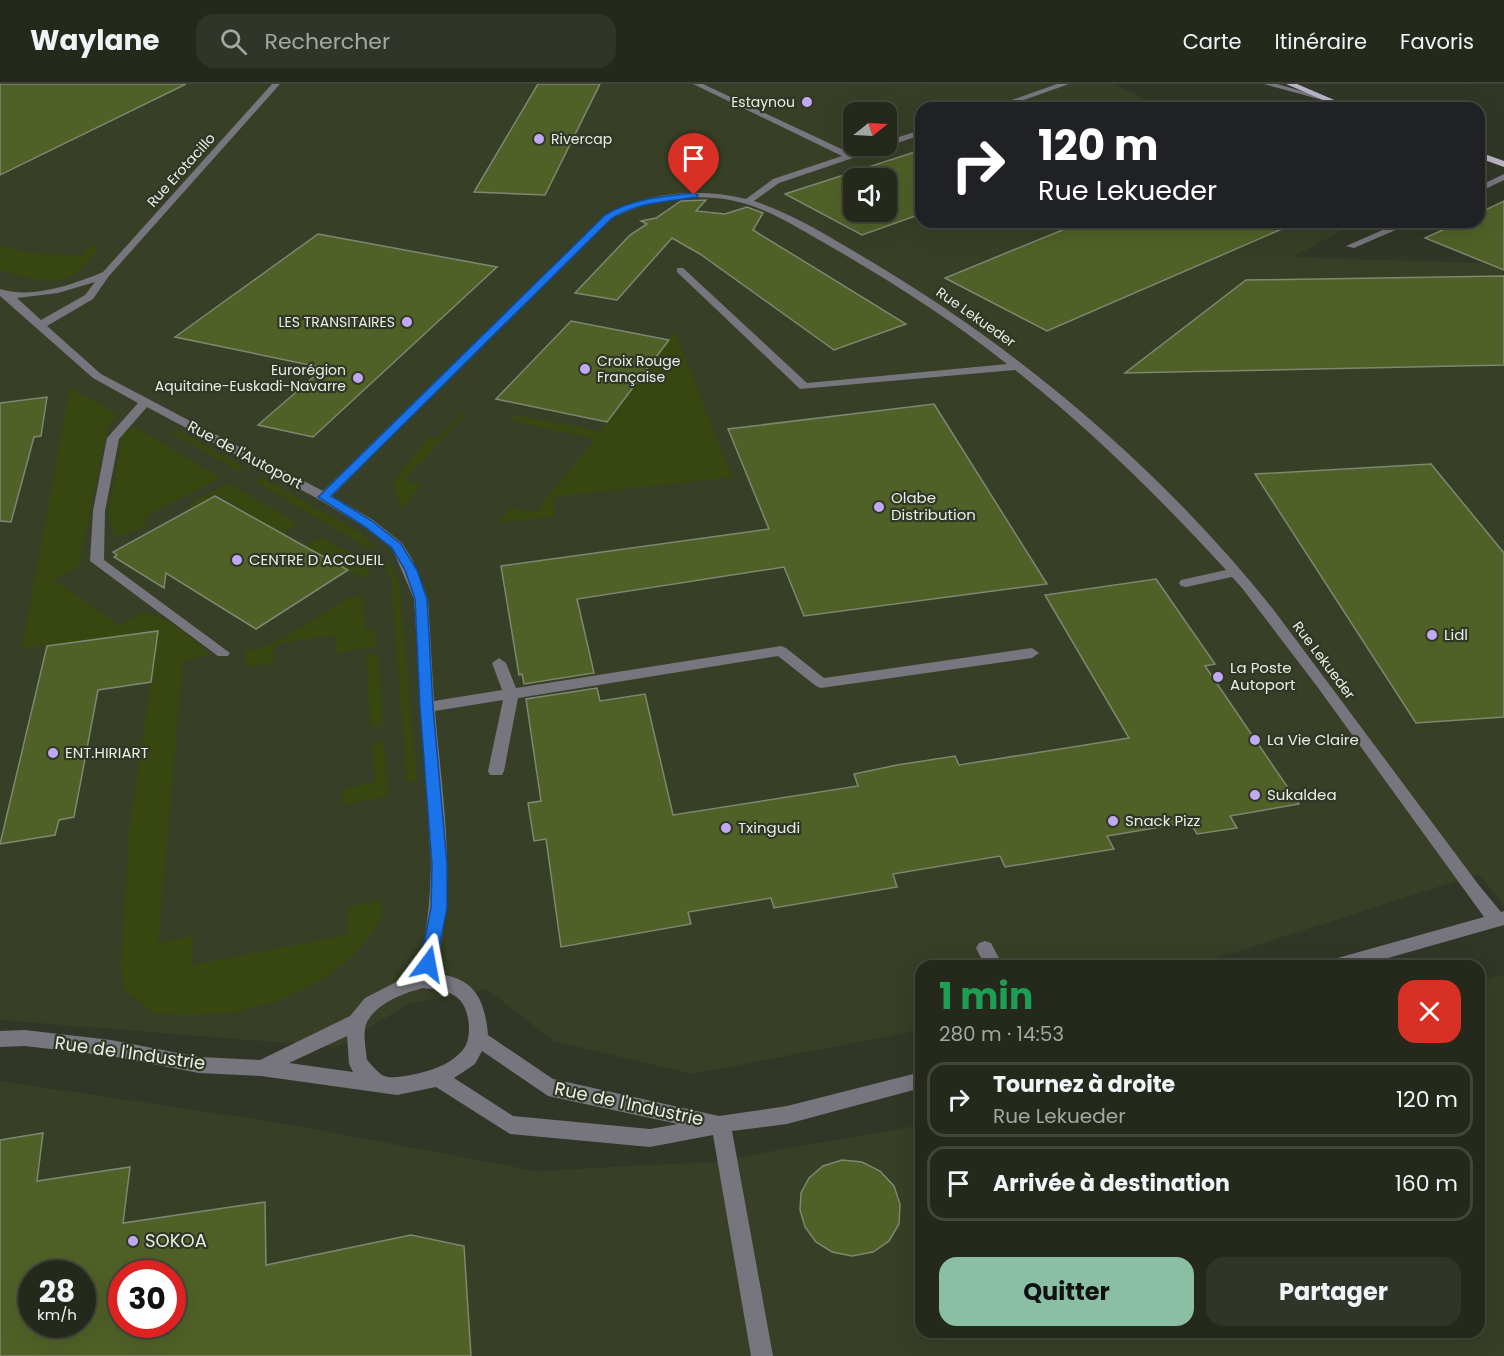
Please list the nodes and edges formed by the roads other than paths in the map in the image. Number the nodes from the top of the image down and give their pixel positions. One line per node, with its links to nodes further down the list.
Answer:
1 (276, 84): 21 (street, Rue Erotacillo)
2 (697, 84): 11 (street)
3 (1065, 84): 7 (street)
4 (1268, 84): 6 (street)
5 (1290, 84): 6 (main road)
6 (1326, 99): 8 (main road)
7 (1011, 102)
8 (1334, 102)
9 (915, 134): 10 (street)
10 (897, 140)
11 (843, 153)
12 (849, 156): 17 (street)
13 (1485, 157): 14 (main road)
14 (1504, 164)
15 (1504, 177): 16 (street)
16 (1485, 186)
17 (747, 202): 24 (street, Rue Lekueder); 26 (street, Rue Lekueder)
18 (1394, 228): 19 (street)
19 (1351, 246)
20 (680, 270): 24 (street)
21 (106, 274): 22 (street, Rue Erotacillo); 23 (street, Rue Erotacillo)
22 (4, 294): 23 (street, Rue de l'Autoport)
23 (39, 326): 25 (street, Rue de l'Autoport)
24 (1019, 366): 27 (street, Rue Lekueder)
25 (145, 402): 26 (street, Rue de l'Autoport); 29 (street)
26 (324, 497): 33 (street, Rue de l'Autoport)
27 (1235, 572): 28 (street); 35 (street, Rue Lekueder)
28 (1186, 583)
29 (223, 653)
30 (1032, 653): 32 (street)
31 (499, 663): 32 (street)
32 (510, 695): 33 (street); 34 (street)
33 (427, 707): 39 (street, Rue de l'Autoport)
34 (496, 771)
35 (1501, 919): 38 (street)
36 (985, 948): 37 (street)
37 (991, 960)
38 (1355, 960)
39 (423, 981): 40 (street, Rue de l'Industrie); 42 (street)
40 (357, 1022): 43 (street, Rue de l'Industrie); 45 (street)
41 (0, 1039): 43 (street, Rue de l'Industrie)
42 (479, 1039): 44 (street, Rue de l'Industrie); 47 (street, Rue de l'Industrie)
43 (261, 1068): 45 (street, Rue de l'Industrie)
44 (438, 1078): 45 (street, Rue de l'Industrie); 47 (street, Rue de l'Industrie)
45 (376, 1082)
46 (915, 1082): 47 (street, Rue de l'Industrie)
47 (720, 1124): 48 (street)
48 (762, 1356)

